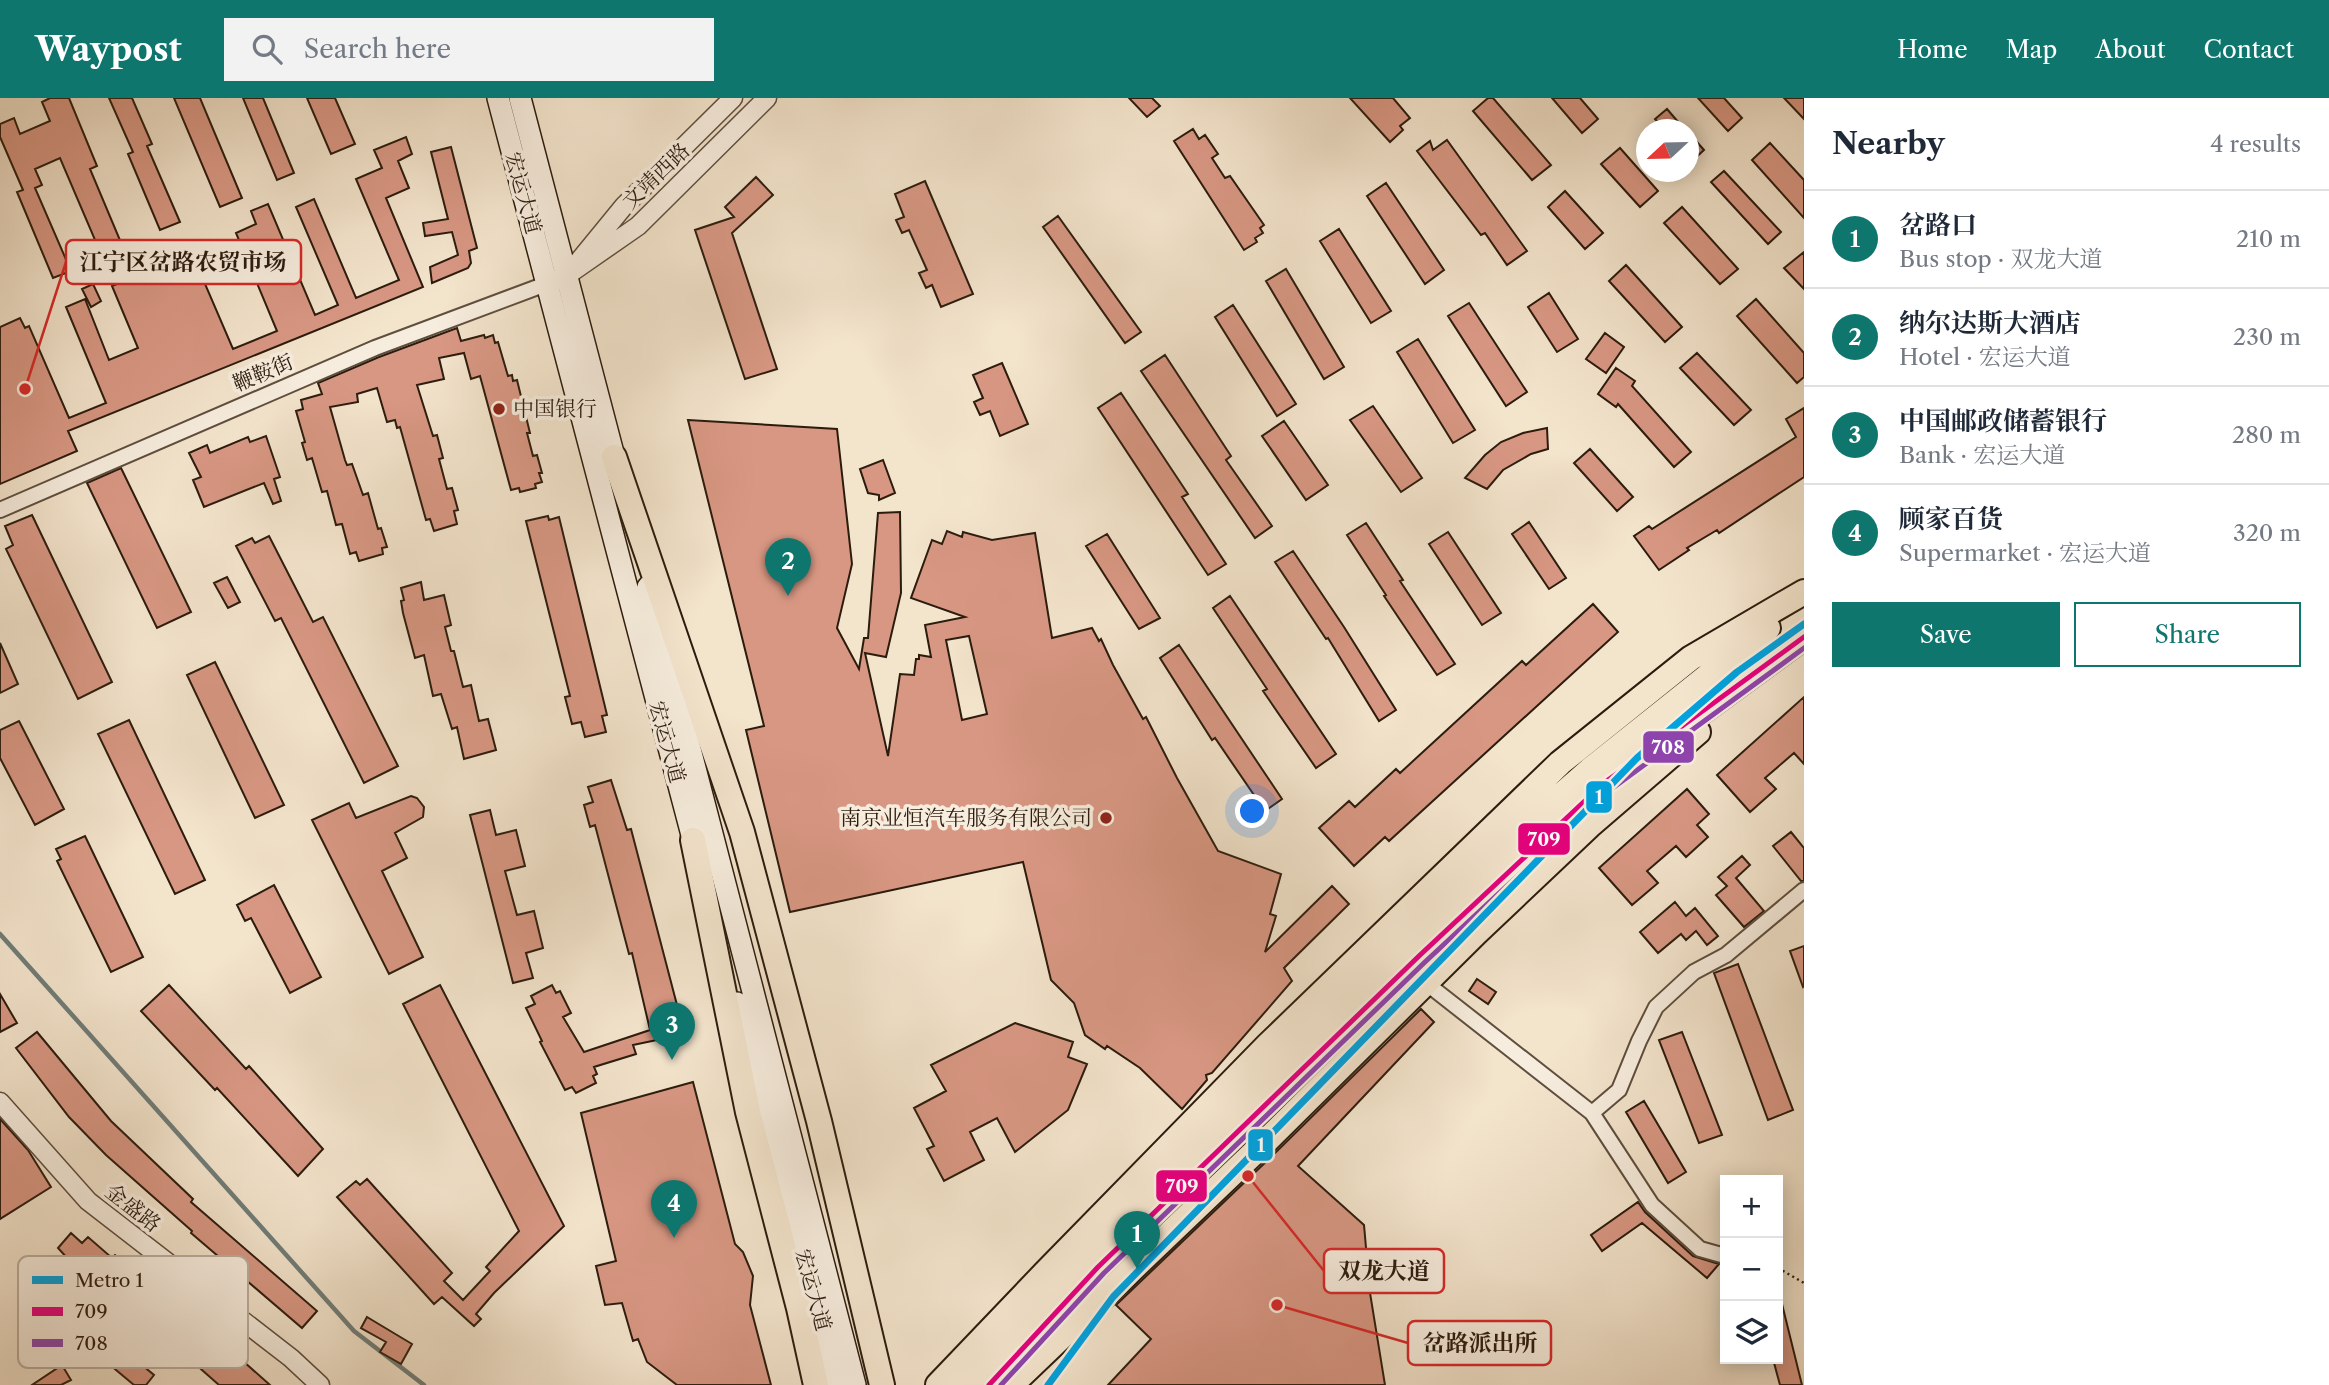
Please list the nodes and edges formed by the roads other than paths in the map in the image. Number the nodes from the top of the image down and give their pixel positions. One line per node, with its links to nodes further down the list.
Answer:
1 (498, 98): 5 (main road, 宏运大道)
2 (520, 98): 5 (main road, 宏运大道)
3 (733, 98): 5 (street, 文靖西路)
4 (767, 98): 5 (street, 文靖西路)
5 (556, 280): 6 (main road, 宏运大道); 7 (street, 鞭鞍街); 13 (main road, 宏运大道)
6 (614, 457): 24 (main road, 宏运大道); 25 (highway)
7 (0, 510)
8 (1804, 592): 26 (highway)
9 (1804, 599): 12 (highway)
10 (1804, 637): 12 (highway)
11 (1804, 643): 15 (highway)
12 (1597, 777): 27 (highway); 28 (highway)
13 (694, 840): 22 (highway); 23 (main road, 宏运大道)
14 (1804, 890): 17 (street)
15 (1426, 983): 17 (street); 29 (highway)
16 (0, 1102): 19 (street, 金盛路)
17 (1592, 1113): 18 (street)
18 (1720, 1255)
19 (159, 1256)
20 (248, 1325): 21 (street, 金盛路)
21 (320, 1385)
22 (816, 1385)
23 (838, 1385)
24 (855, 1385)
25 (882, 1385)
26 (938, 1385)
27 (963, 1385)
28 (989, 1385)
29 (1011, 1385)

